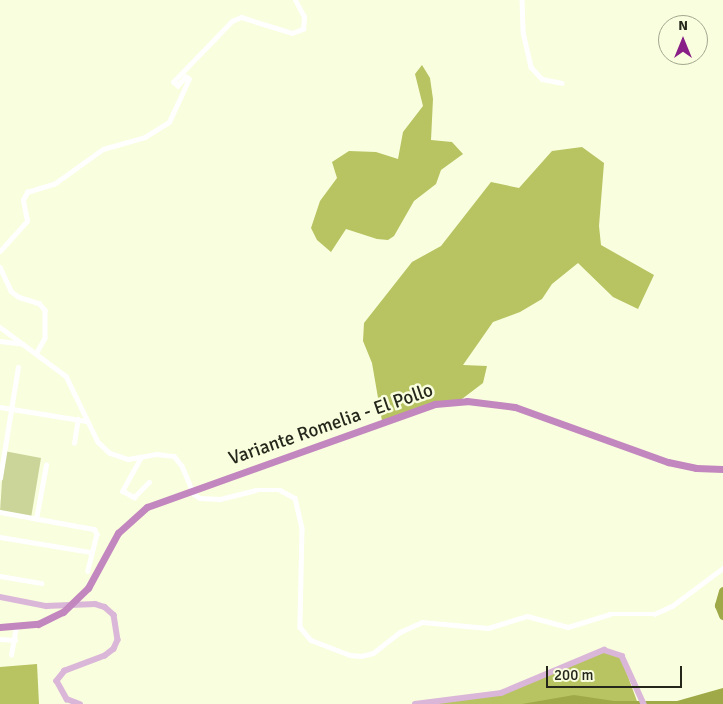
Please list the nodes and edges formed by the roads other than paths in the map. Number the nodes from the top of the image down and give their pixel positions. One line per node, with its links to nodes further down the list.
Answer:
1 (294, 0): 4 (street)
2 (522, 0): 3 (street)
3 (562, 83)
4 (0, 251)
5 (0, 267): 9 (street)
6 (0, 328): 8 (street)
7 (0, 341): 8 (street)
8 (24, 345): 9 (street)
9 (36, 354): 14 (street)
10 (18, 367): 12 (street)
11 (0, 407): 12 (street)
12 (11, 408): 13 (street); 19 (street)
13 (78, 420): 14 (street); 15 (street)
14 (86, 421): 16 (street)
15 (74, 443)
16 (141, 458): 20 (street); 25 (street)
17 (46, 465): 22 (street)
18 (723, 469): 30 (highway, Variante Romelia - El Pollo)
19 (0, 478)
20 (149, 482)
21 (0, 512): 22 (street)
22 (36, 519): 24 (street)
23 (0, 537): 24 (street)
24 (91, 552): 26 (street)
25 (723, 568)
26 (88, 571)
27 (0, 576): 28 (street)
28 (41, 583)
29 (0, 597): 35 (main road)
30 (16, 626): 31 (highway, Variante Romelia - El Pollo); 33 (street)
31 (0, 627)
32 (0, 639): 33 (street)
33 (15, 640): 34 (street)
34 (12, 655)
35 (80, 704)
36 (414, 704): 37 (main road)
37 (644, 704)

